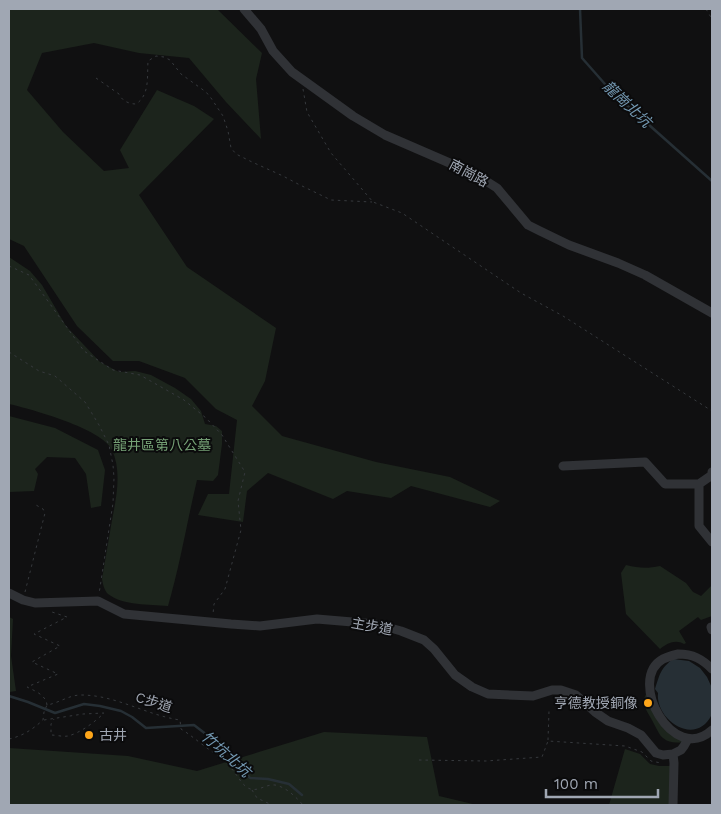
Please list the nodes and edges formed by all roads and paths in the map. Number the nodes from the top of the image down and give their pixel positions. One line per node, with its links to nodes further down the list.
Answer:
1 (244, 9): 5 (street, 南崗路)
2 (706, 9): 3 (path)
3 (712, 19)
4 (96, 78): 6 (path)
5 (301, 79): 6 (path); 8 (street, 南崗路)
6 (373, 202): 10 (path)
7 (9, 266): 20 (path)
8 (712, 313)
9 (9, 352): 18 (path)
10 (712, 411)
11 (563, 466): 13 (street)
12 (712, 472): 13 (street)
13 (699, 484): 15 (street)
14 (36, 505): 17 (path)
15 (712, 542)
16 (9, 593): 17 (street, 主步道)
17 (23, 600): 19 (street, 主步道)
18 (98, 601): 19 (street, 主步道); 20 (street, 主步道)
19 (53, 602): 22 (path)
20 (212, 622): 30 (street, 主步道)
21 (712, 669): 28 (street)
22 (47, 707): 25 (path); 32 (path, C步道)
23 (549, 711): 29 (path)
24 (54, 719): 24 (path); 25 (path)
25 (43, 720): 27 (path)
26 (712, 730): 28 (street)
27 (9, 739)
28 (688, 739): 30 (street)
29 (548, 741): 30 (path); 31 (path)
30 (673, 759): 35 (street)
31 (419, 760)
32 (252, 790): 33 (path, C步道); 34 (path)
33 (272, 805)
34 (303, 805)
35 (673, 805)

